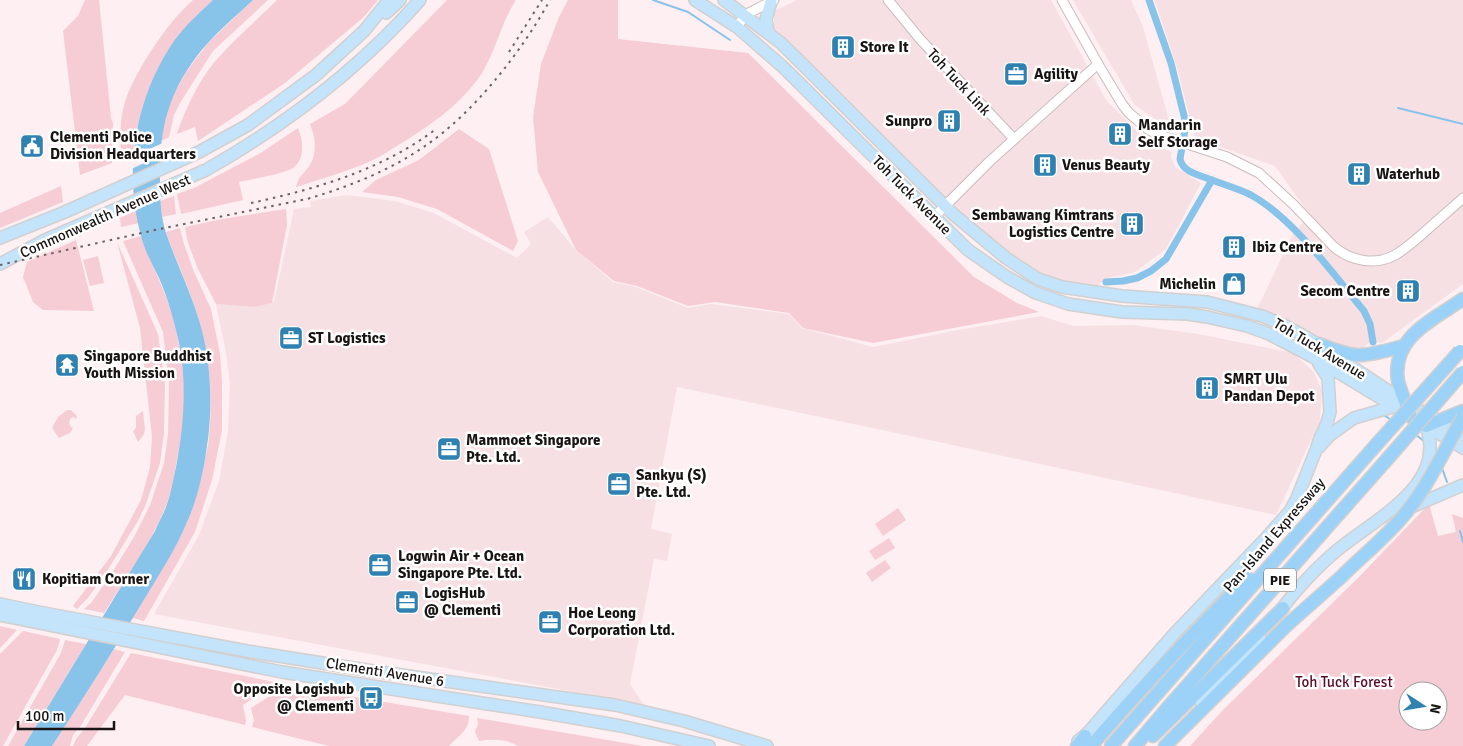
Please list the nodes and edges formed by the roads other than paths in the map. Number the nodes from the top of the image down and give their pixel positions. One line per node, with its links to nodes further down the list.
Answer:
1 (389, 0): 11 (main road, Commonwealth Avenue West)
2 (400, 0): 11 (main road)
3 (420, 0): 19 (main road, Commonwealth Avenue West)
4 (695, 0): 10 (main road, Toh Tuck Avenue)
5 (724, 0): 9 (main road, Toh Tuck Avenue)
6 (888, 0): 14 (street, Toh Tuck Link)
7 (1062, 0): 13 (street)
8 (773, 1): 9 (street); 12 (main road)
9 (745, 15): 10 (street); 12 (main road, Toh Tuck Avenue)
10 (737, 27): 17 (main road, Toh Tuck Avenue)
11 (364, 31): 18 (main road, Commonwealth Avenue West)
12 (768, 32): 16 (main road, Toh Tuck Avenue)
13 (1098, 64): 14 (street); 15 (street)
14 (1014, 139): 16 (street)
15 (1463, 198)
16 (945, 206): 17 (street); 21 (main road, Toh Tuck Avenue)
17 (934, 217): 24 (main road, Toh Tuck Avenue)
18 (0, 238)
19 (0, 264)
20 (1463, 299): 22 (highway)
21 (1318, 344): 22 (highway); 26 (main road, Toh Tuck Avenue)
22 (1404, 346): 26 (highway)
23 (1462, 349): 38 (highway, Pan-Island Expressway / PIE, bridge)
24 (1313, 357): 27 (main road, Toh Tuck Avenue); 35 (main road)
25 (1463, 372): 48 (highway, PIE, bridge)
26 (1405, 402): 27 (main road); 29 (highway)
27 (1393, 407): 29 (main road, Toh Tuck Avenue); 35 (main road)
28 (1463, 411): 31 (highway)
29 (1415, 413): 31 (main road); 32 (main road)
30 (1463, 417): 51 (highway, bridge)
31 (1440, 421): 32 (highway); 33 (main road)
32 (1426, 426): 34 (main road); 37 (main road)
33 (1463, 435)
34 (1463, 448)
35 (1316, 450): 42 (main road)
36 (1463, 484): 37 (main road)
37 (1374, 525): 40 (main road)
38 (1280, 554): 42 (highway); 47 (highway, Pan-Island Expressway / PIE)
39 (0, 604): 44 (main road, Clementi Avenue 6)
40 (1282, 608): 49 (highway); 50 (main road)
41 (0, 615): 43 (main road, Clementi Avenue 6)
42 (1088, 741): 45 (main road); 46 (highway)
43 (709, 746)
44 (767, 746)
45 (1072, 746)
46 (1077, 746)
47 (1111, 746)
48 (1135, 746)
49 (1144, 746)
50 (1161, 746)
51 (1165, 746)

